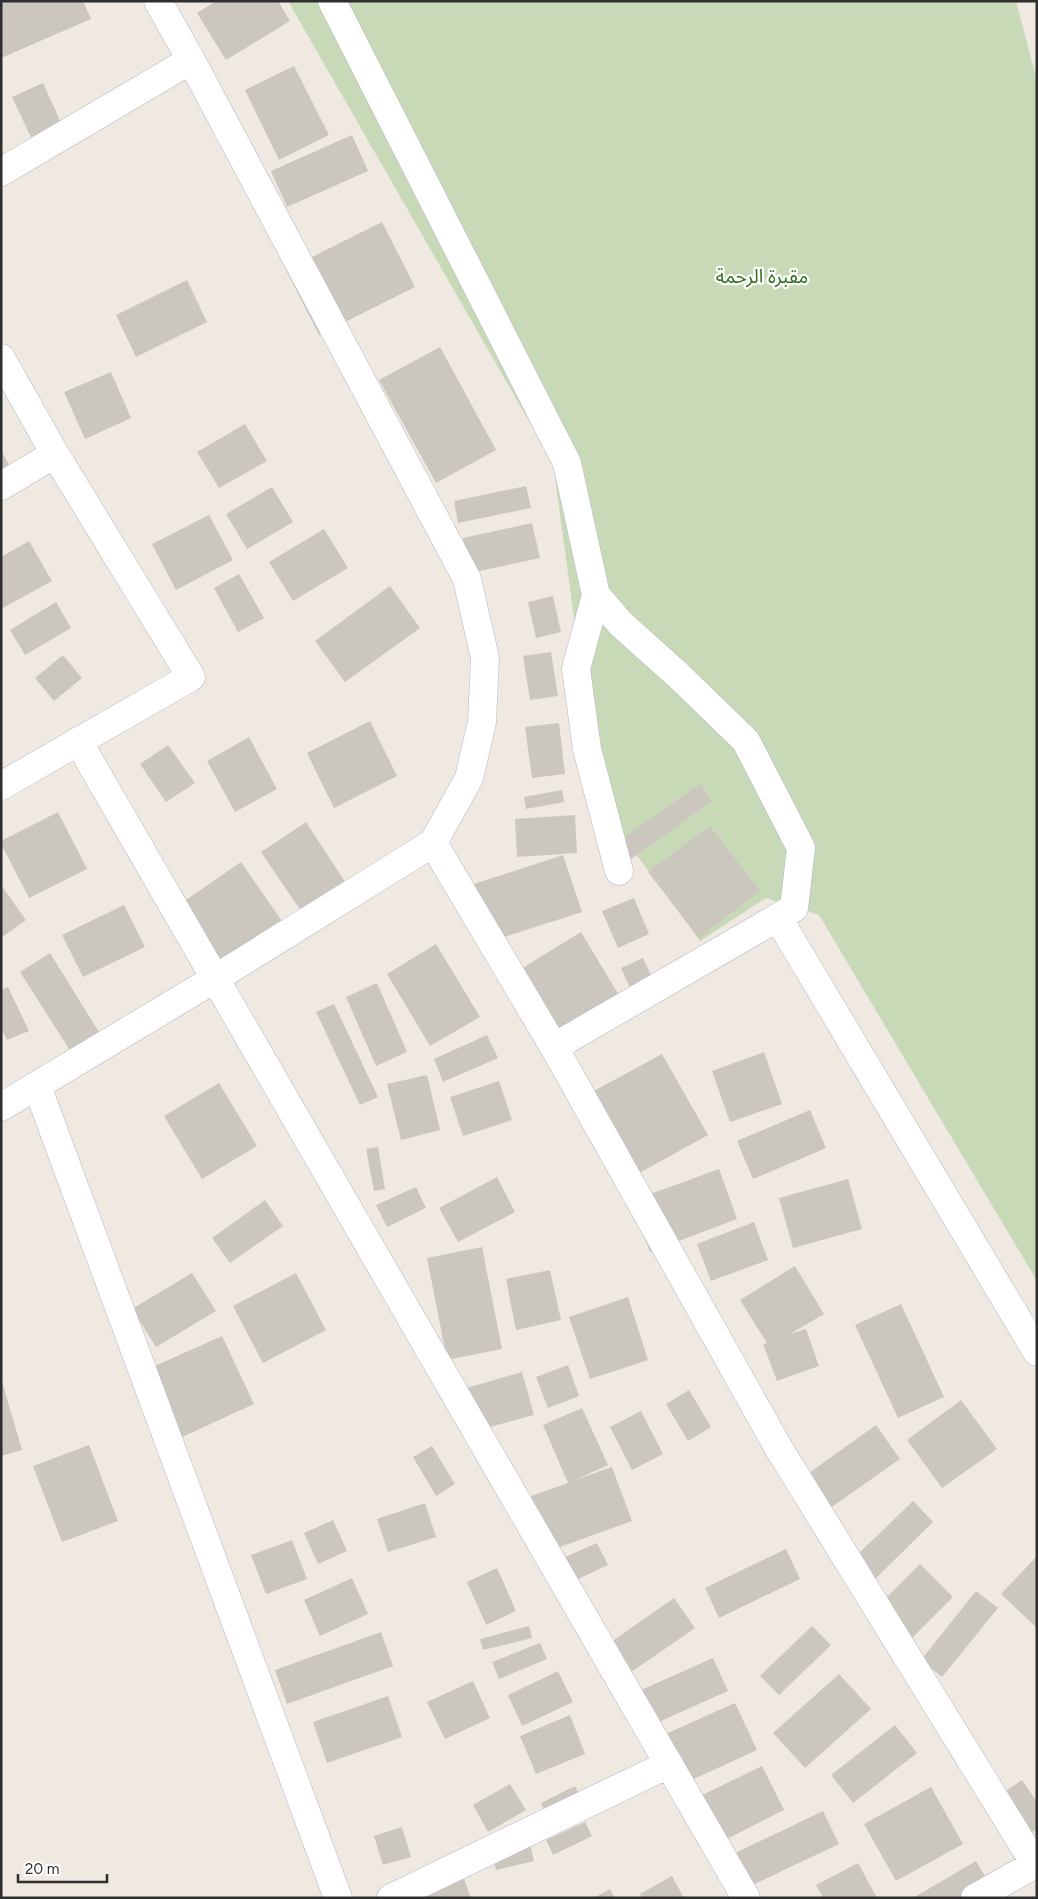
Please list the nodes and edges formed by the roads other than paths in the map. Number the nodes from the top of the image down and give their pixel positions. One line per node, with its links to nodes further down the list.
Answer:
1 (158, 1): 3 (street)
2 (332, 1): 8 (street)
3 (191, 60): 4 (street); 11 (street)
4 (1, 172)
5 (1, 358): 6 (street)
6 (55, 454): 7 (street); 9 (street)
7 (1, 486)
8 (596, 595): 12 (street); 13 (street)
9 (78, 741): 10 (street); 14 (street)
10 (1, 786)
11 (433, 843): 14 (street); 15 (street)
12 (619, 871)
13 (778, 918): 15 (street); 18 (street)
14 (216, 978): 16 (street); 19 (street)
15 (554, 1047): 20 (street)
16 (37, 1086): 17 (street); 21 (street)
17 (1, 1108)
18 (1037, 1352)
19 (669, 1764): 22 (street); 23 (street)
20 (1036, 1863): 24 (street)
21 (338, 1898)
22 (392, 1898)
23 (746, 1898)
24 (976, 1898)

